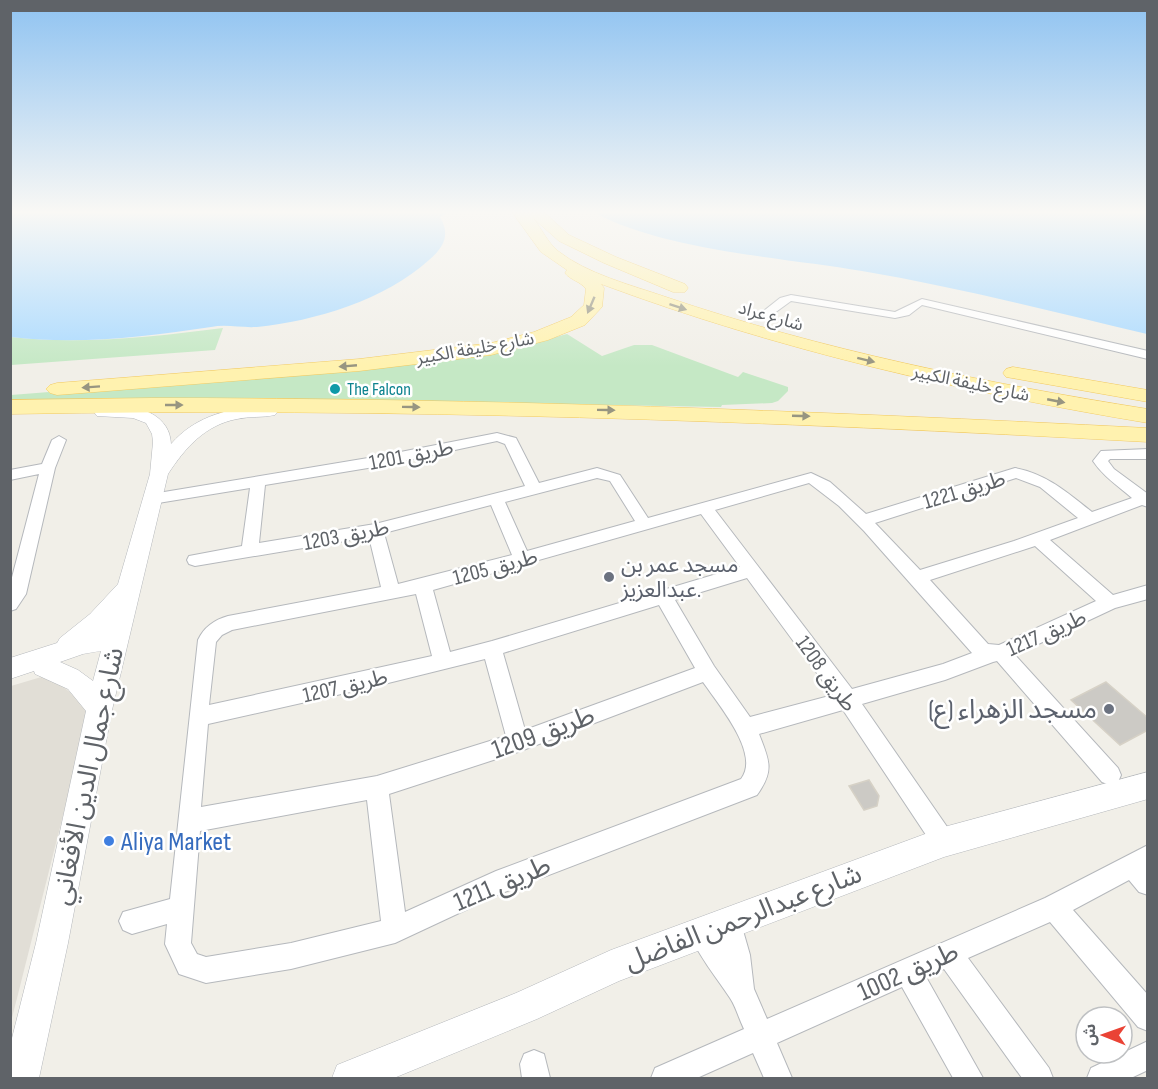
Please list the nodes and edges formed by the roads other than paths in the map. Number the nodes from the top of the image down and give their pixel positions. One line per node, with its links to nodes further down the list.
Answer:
1 (566, 264): 8 (main road, شارع خليفة الكبير, one-way to 8)
2 (567, 264): 13 (main road, شارع خليفة الكبير, one-way to 13)
3 (619, 264): 4 (main road)
4 (691, 292)
5 (760, 314): 6 (main road, شارع عراد); 7 (street)
6 (813, 328): 9 (main road, شارع خليفة الكبير)
7 (1148, 355)
8 (10, 392)
9 (1148, 396)
10 (309, 405): 11 (main road, شارع خليفة الكبير, one-way to 10); 14 (main road, شارع خليفة الكبير, one-way to 14); 18 (street, شارع جمال الدين الأفغاني)
11 (70, 406): 12 (main road, شارع خليفة الكبير); 18 (street, شارع جمال الدين الأفغاني)
12 (10, 407)
13 (1148, 416)
14 (1148, 435)
15 (59, 440): 17 (street)
16 (1148, 454): 24 (street)
17 (48, 468): 19 (street); 42 (street)
18 (159, 474): 22 (street, شارع جمال الدين الأفغاني)
19 (10, 475)
20 (258, 483): 21 (street, طريق 1201); 22 (street, طريق 1201); 31 (street)
21 (534, 489): 23 (street, طريق 1203); 28 (street, طريق 1203)
22 (152, 499): 37 (street, شارع جمال الدين الأفغاني)
23 (496, 499): 29 (street, طريق 1203); 32 (street)
24 (1146, 501): 26 (street)
25 (705, 508): 27 (street, طريق 1205); 28 (street, طريق 1205); 34 (street, طريق 1208)
26 (1090, 519): 27 (street, طريق 1221); 30 (street)
27 (862, 521): 35 (street, طريق 1205)
28 (645, 525): 32 (street, طريق 1205)
29 (375, 530): 31 (street, طريق 1203); 38 (street)
30 (1036, 538): 35 (street); 41 (street, طريق 1217)
31 (250, 552): 33 (street, طريق 1203)
32 (522, 558): 36 (street, طريق 1205)
33 (195, 560)
34 (751, 570): 40 (street, طريق 1207); 50 (street, طريق 1208)
35 (916, 578): 45 (street, طريق 1205)
36 (423, 586): 38 (street, طريق 1205); 47 (street)
37 (128, 587): 43 (street, شارع جمال الدين الأفغاني); 46 (street)
38 (391, 592): 52 (street, طريق 1205)
39 (1148, 592): 41 (street, طريق 1217)
40 (664, 597): 44 (street, طريق 1207); 49 (street, طريق 1211)
41 (1110, 603): 45 (street, طريق 1217)
42 (10, 604)
43 (115, 643): 46 (street); 51 (street, شارع جمال الدين الأفغاني)
44 (492, 649): 47 (street, طريق 1207); 54 (street)
45 (991, 652): 50 (street, طريق 1217); 55 (street, طريق 1205)
46 (49, 660): 48 (street); 51 (street)
47 (443, 662): 52 (street, طريق 1207)
48 (10, 671)
49 (707, 672): 53 (street, طريق 1211); 54 (street, طريق 1209)
50 (848, 700): 53 (street); 59 (street, طريق 1208)
51 (99, 710): 72 (street, شارع جمال الدين الأفغاني)
52 (198, 717): 58 (street, طريق 1205)
53 (746, 728): 65 (street, طريق 1211)
54 (518, 742): 57 (street, طريق 1209)
55 (1110, 775)
56 (1148, 785): 59 (street, شارع عبدالرحمن الفاضل)
57 (377, 787): 58 (street, طريق 1209); 65 (street)
58 (189, 821): 62 (street, طريق 1205)
59 (944, 842): 64 (street, شارع عبدالرحمن الفاضل)
60 (1142, 869): 61 (street, طريق 1002)
61 (1054, 907): 66 (street, طريق 1002); 69 (street)
62 (182, 908): 63 (street); 67 (street, طريق 1205)
63 (132, 921)
64 (716, 928): 70 (street); 73 (street, شارع عبدالرحمن الفاضل)
65 (395, 930): 67 (street, طريق 1211)
66 (949, 953): 68 (street, طريق 1002); 77 (street)
67 (188, 964)
68 (908, 971): 70 (street, طريق 1002); 76 (street)
69 (1148, 1017)
70 (760, 1036): 74 (street, طريق 1002); 75 (street)
71 (1148, 1055): 78 (street)
72 (21, 1078)
73 (350, 1078)
74 (665, 1078)
75 (778, 1078)
76 (969, 1078)
77 (1039, 1078)
78 (1101, 1078)

